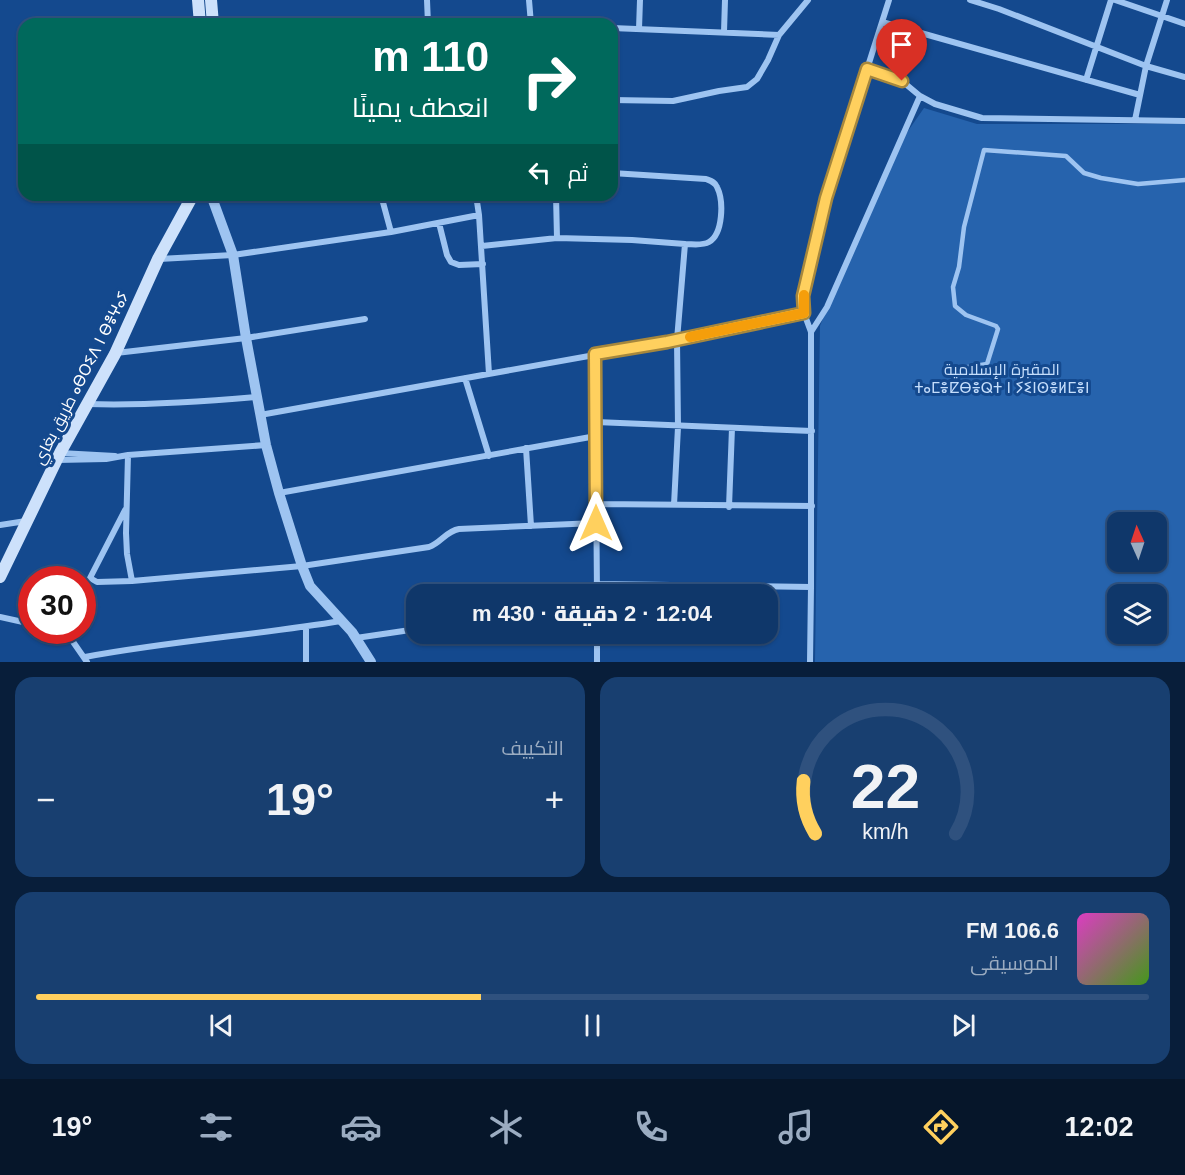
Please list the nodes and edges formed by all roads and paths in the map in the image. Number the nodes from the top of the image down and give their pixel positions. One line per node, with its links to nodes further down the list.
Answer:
1 (198, 0): 14 (main road)
2 (211, 0): 15 (main road)
3 (427, 0): 16 (street)
4 (529, 0): 17 (street)
5 (639, 0): 21 (street)
6 (725, 0): 22 (street)
7 (808, 0): 23 (street)
8 (889, 0): 18 (street)
9 (970, 0): 24 (street)
10 (1111, 0): 24 (street)
11 (1115, 0): 13 (street)
12 (1167, 0): 13 (street)
13 (1161, 16): 19 (street); 25 (street)
14 (200, 18)
15 (212, 18)
16 (428, 18)
17 (530, 18)
18 (882, 22): 26 (street); 28 (street)
19 (1185, 24)
20 (618, 28): 21 (street)
21 (639, 29): 22 (street)
22 (724, 32): 23 (street)
23 (778, 35): 31 (street)
24 (1095, 46): 25 (street); 28 (street)
25 (1146, 66): 27 (street); 29 (street)
26 (867, 69): 30 (street); 50 (street)
27 (1185, 76)
28 (1086, 80): 29 (street)
29 (1140, 95): 32 (street)
30 (920, 96): 32 (street); 52 (street)
31 (618, 100)
32 (1135, 120): 33 (street)
33 (1185, 121)
34 (618, 173): 45 (street)
35 (1185, 180): 57 (lane)
36 (191, 201): 48 (main road, طريق بغاي ⴰⴱⵔⵉⴷ ⵏ ⴱⴻⵖⴰⵢ)
37 (213, 201): 47 (street)
38 (383, 201): 43 (street)
39 (477, 201): 41 (street)
40 (556, 201): 44 (street)
41 (479, 215): 42 (street); 46 (street)
42 (439, 223): 43 (street); 49 (street)
43 (391, 232): 47 (street)
44 (557, 238): 45 (street); 46 (street)
45 (685, 244): 54 (street)
46 (482, 246): 49 (street)
47 (233, 255): 48 (street); 53 (street)
48 (158, 259): 55 (main road, طريق بغاي ⴰⴱⵔⵉⴷ ⵏ ⴱⴻⵖⴰⵢ)
49 (483, 264): 58 (street)
50 (804, 313): 52 (street); 54 (street)
51 (365, 319): 53 (street)
52 (811, 332): 66 (street)
53 (246, 338): 55 (street); 60 (street)
54 (677, 340): 56 (street); 64 (street)
55 (115, 354): 61 (main road, طريق بغاي ⴰⴱⵔⵉⴷ ⵏ ⴱⴻⵖⴰⵢ)
56 (595, 354): 58 (street); 63 (street)
57 (962, 368)
58 (489, 374): 59 (street)
59 (465, 378): 62 (street); 72 (street)
60 (257, 397): 61 (street); 62 (street)
61 (87, 404): 71 (main road, طريق بغاي ⴰⴱⵔⵉⴷ ⵏ ⴱⴻⵖⴰⵢ)
62 (260, 415): 68 (street)
63 (596, 422): 64 (street); 67 (street)
64 (678, 427): 65 (street); 76 (street)
65 (732, 428): 66 (street); 78 (street)
66 (812, 431): 77 (street)
67 (596, 436): 69 (street); 74 (street)
68 (266, 445): 70 (street); 73 (street)
69 (526, 448): 72 (street); 82 (street)
70 (128, 455): 71 (street); 75 (street)
71 (58, 456): 79 (main road, طريق بغاي ⴰⴱⵔⵉⴷ ⵏ ⴱⴻⵖⴰⵢ)
72 (489, 456): 73 (street)
73 (279, 493): 83 (street)
74 (596, 504): 76 (street); 80 (street)
75 (126, 506): 85 (street); 85 (street)
76 (674, 506): 78 (street)
77 (812, 506): 78 (street); 88 (street)
78 (729, 507)
79 (28, 521): 81 (street); 84 (main road, طريق بغاي ⴰⴱⵔⵉⴷ ⵏ ⴱⴻⵖⴰⵢ)
80 (596, 523): 82 (street); 86 (street)
81 (0, 525)
82 (531, 526): 83 (street)
83 (302, 566): 85 (street); 91 (street)
84 (0, 577)
85 (132, 581)
86 (596, 584)
87 (778, 587): 88 (street)
88 (812, 587): 101 (street)
89 (0, 617): 90 (street)
90 (18, 621)
91 (341, 621): 92 (street); 94 (street)
92 (306, 627): 97 (street); 98 (street)
93 (406, 631): 94 (street)
94 (356, 638): 99 (street)
95 (75, 644): 97 (street)
96 (597, 644): 100 (street)
97 (86, 659)
98 (306, 662)
99 (371, 662)
100 (597, 662)
101 (810, 662)

